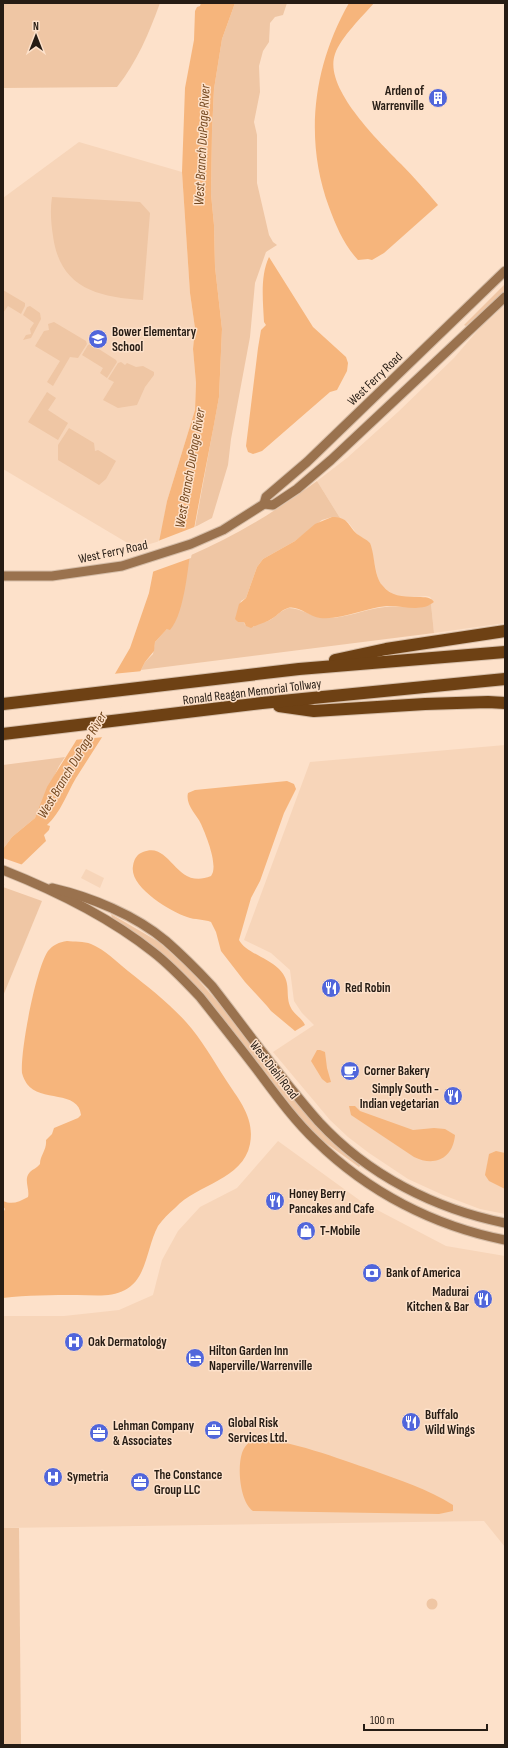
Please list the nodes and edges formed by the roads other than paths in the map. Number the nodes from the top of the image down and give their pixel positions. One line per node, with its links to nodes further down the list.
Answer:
1 (505, 271): 3 (street, West Ferry Road)
2 (505, 297): 3 (street, West Ferry Road)
3 (264, 504): 4 (street, West Ferry Road)
4 (3, 576)
5 (505, 631): 7 (highway)
6 (505, 652): 7 (highway, Ronald Reagan Memorial Tollway)
7 (299, 669): 11 (highway, Ronald Reagan Memorial Tollway)
8 (505, 680): 9 (highway, Ronald Reagan Memorial Tollway)
9 (262, 703): 10 (highway); 12 (highway, Ronald Reagan Memorial Tollway)
10 (505, 703)
11 (3, 704)
12 (3, 734)
13 (3, 870): 14 (street, West Diehl Road)
14 (41, 885): 15 (street, West Diehl Road); 16 (street, West Diehl Road)
15 (505, 1224)
16 (505, 1240)

